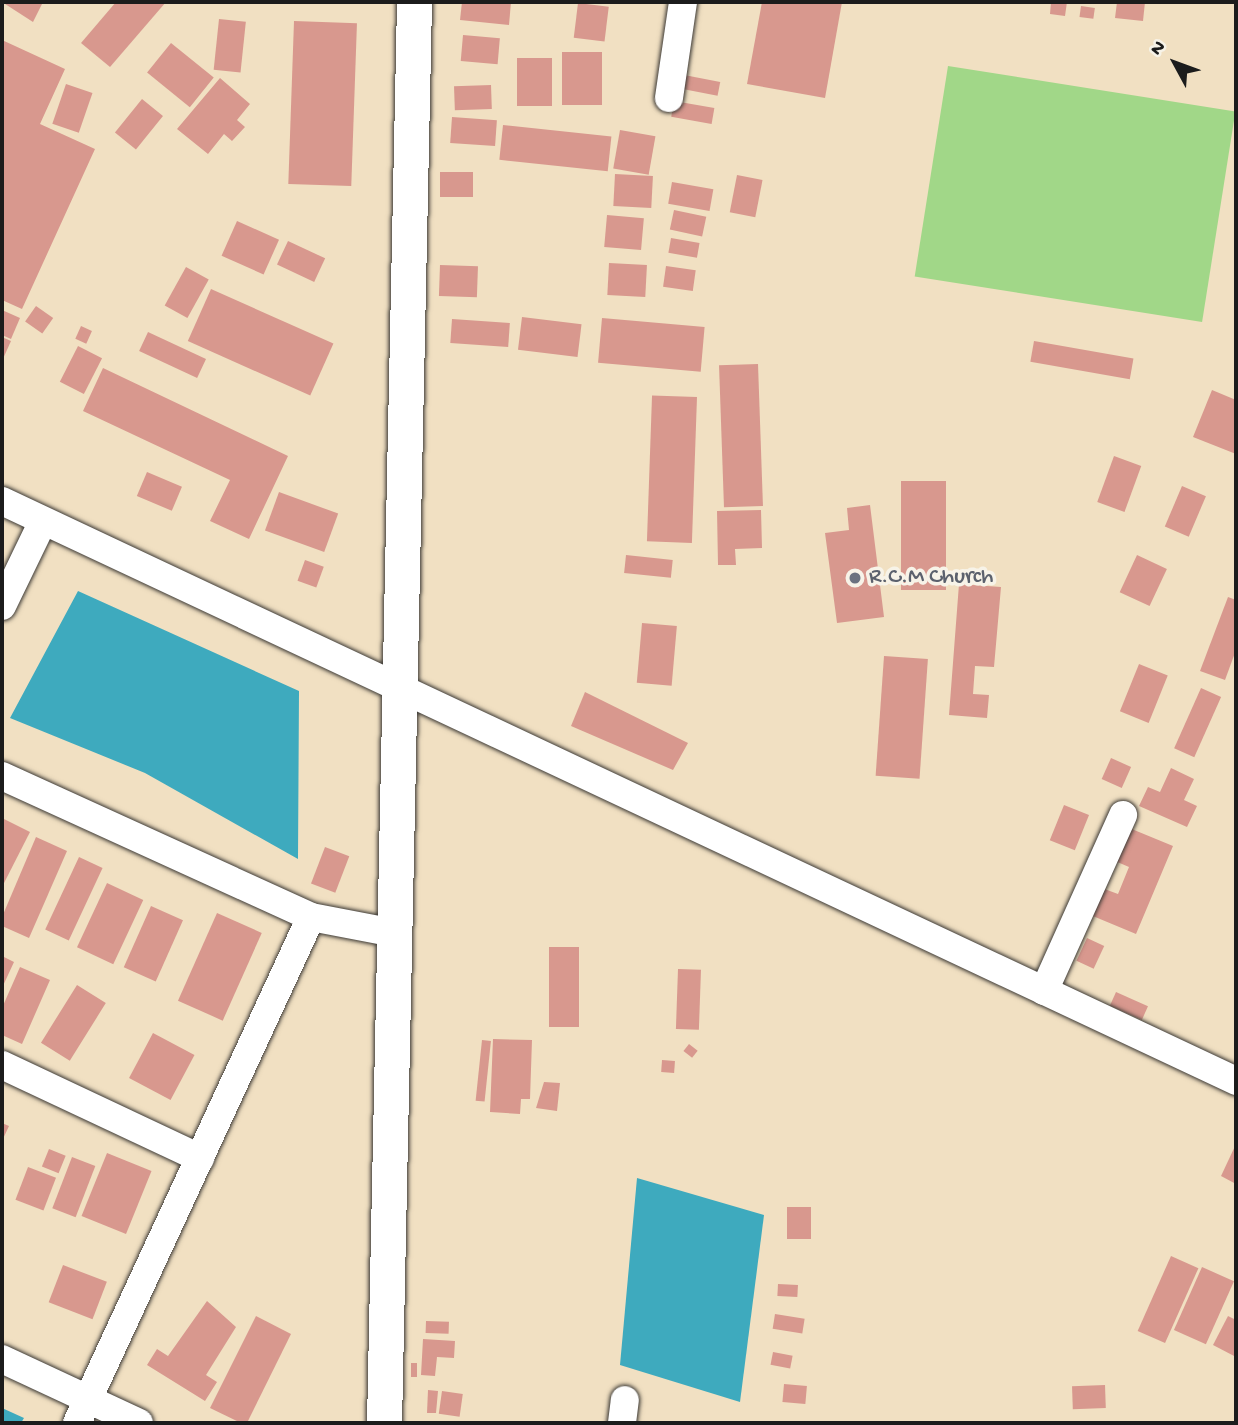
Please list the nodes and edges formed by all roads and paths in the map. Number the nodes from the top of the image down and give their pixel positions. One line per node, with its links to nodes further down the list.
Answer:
1 (414, 2): 7 (main road)
2 (683, 2): 3 (street)
3 (669, 98)
4 (2, 501): 5 (street)
5 (43, 521): 6 (street); 7 (street)
6 (2, 606)
7 (399, 689): 11 (main road); 12 (street)
8 (2, 776): 10 (street)
9 (1123, 815): 12 (street)
10 (311, 917): 11 (street); 15 (street)
11 (394, 933): 19 (main road)
12 (1044, 991): 14 (street)
13 (2, 1065): 15 (street)
14 (1236, 1081)
15 (200, 1158): 17 (street)
16 (2, 1359): 17 (street)
17 (83, 1411): 18 (street)
18 (138, 1423)
19 (384, 1423)

